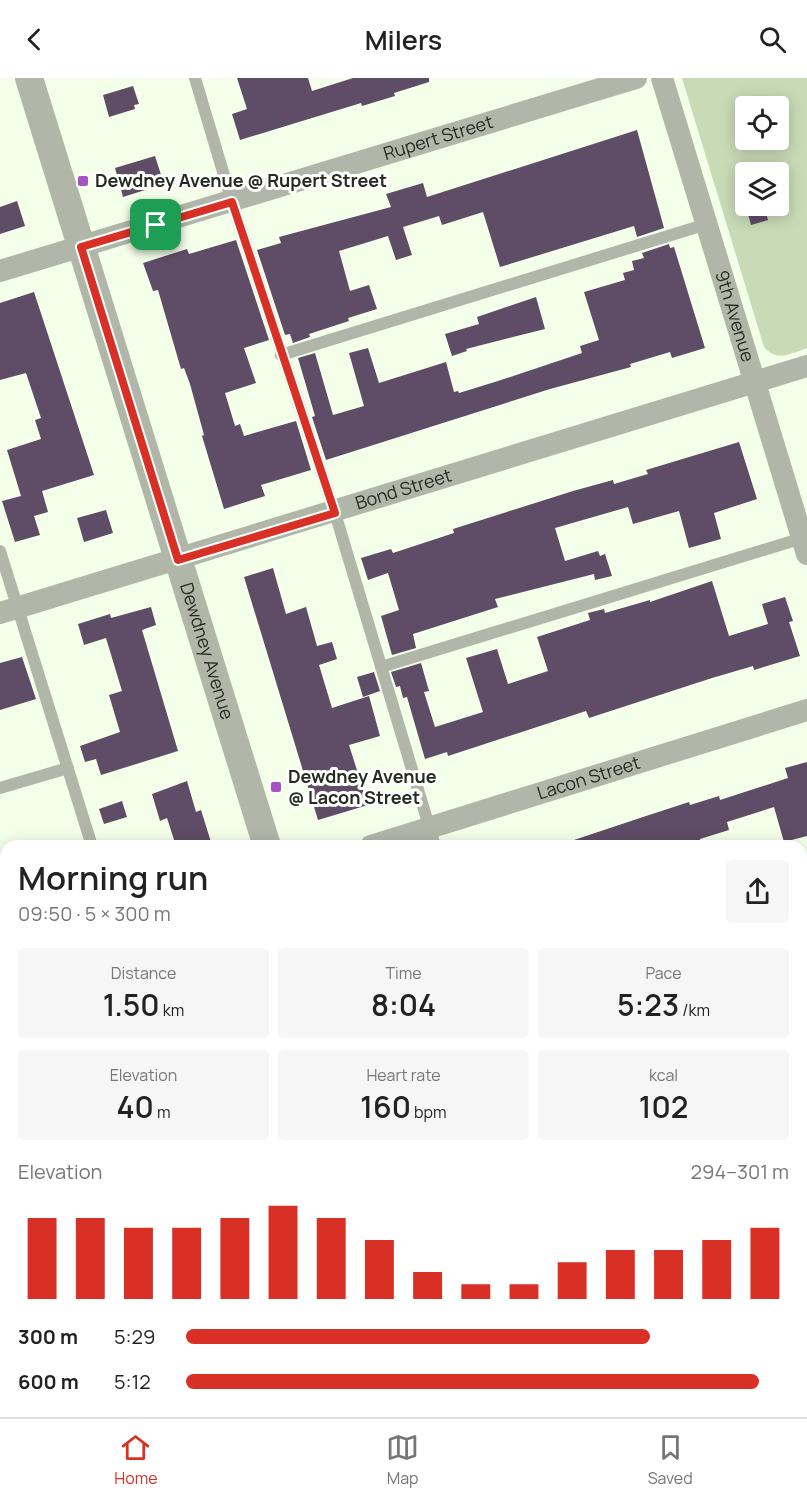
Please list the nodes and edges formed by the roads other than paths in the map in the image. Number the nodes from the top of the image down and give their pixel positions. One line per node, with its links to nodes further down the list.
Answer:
1 (29, 78): 7 (street, Dewdney Avenue)
2 (195, 78): 5 (lane)
3 (636, 78): 5 (street, Rupert Street)
4 (662, 78): 6 (street, 9th Avenue)
5 (232, 202): 7 (street, Rupert Street); 9 (lane)
6 (706, 224): 9 (lane); 11 (street, 9th Avenue)
7 (81, 247): 8 (street, Rupert Street); 15 (street, Dewdney Avenue)
8 (0, 271)
9 (281, 355): 12 (lane)
10 (807, 366): 11 (street, Bond Street)
11 (755, 382): 12 (street, Bond Street); 13 (street, 9th Avenue)
12 (335, 513): 15 (street, Bond Street); 17 (lane)
13 (805, 543): 17 (lane)
14 (0, 551): 16 (lane)
15 (178, 560): 16 (street, Bond Street); 23 (street, Dewdney Avenue)
16 (9, 611): 19 (lane)
17 (381, 667): 21 (lane)
18 (807, 710): 21 (street, Lacon Street)
19 (68, 768): 20 (lane); 22 (lane)
20 (0, 788)
21 (432, 837): 24 (street, Lacon Street)
22 (90, 840)
23 (265, 840)
24 (412, 840)

